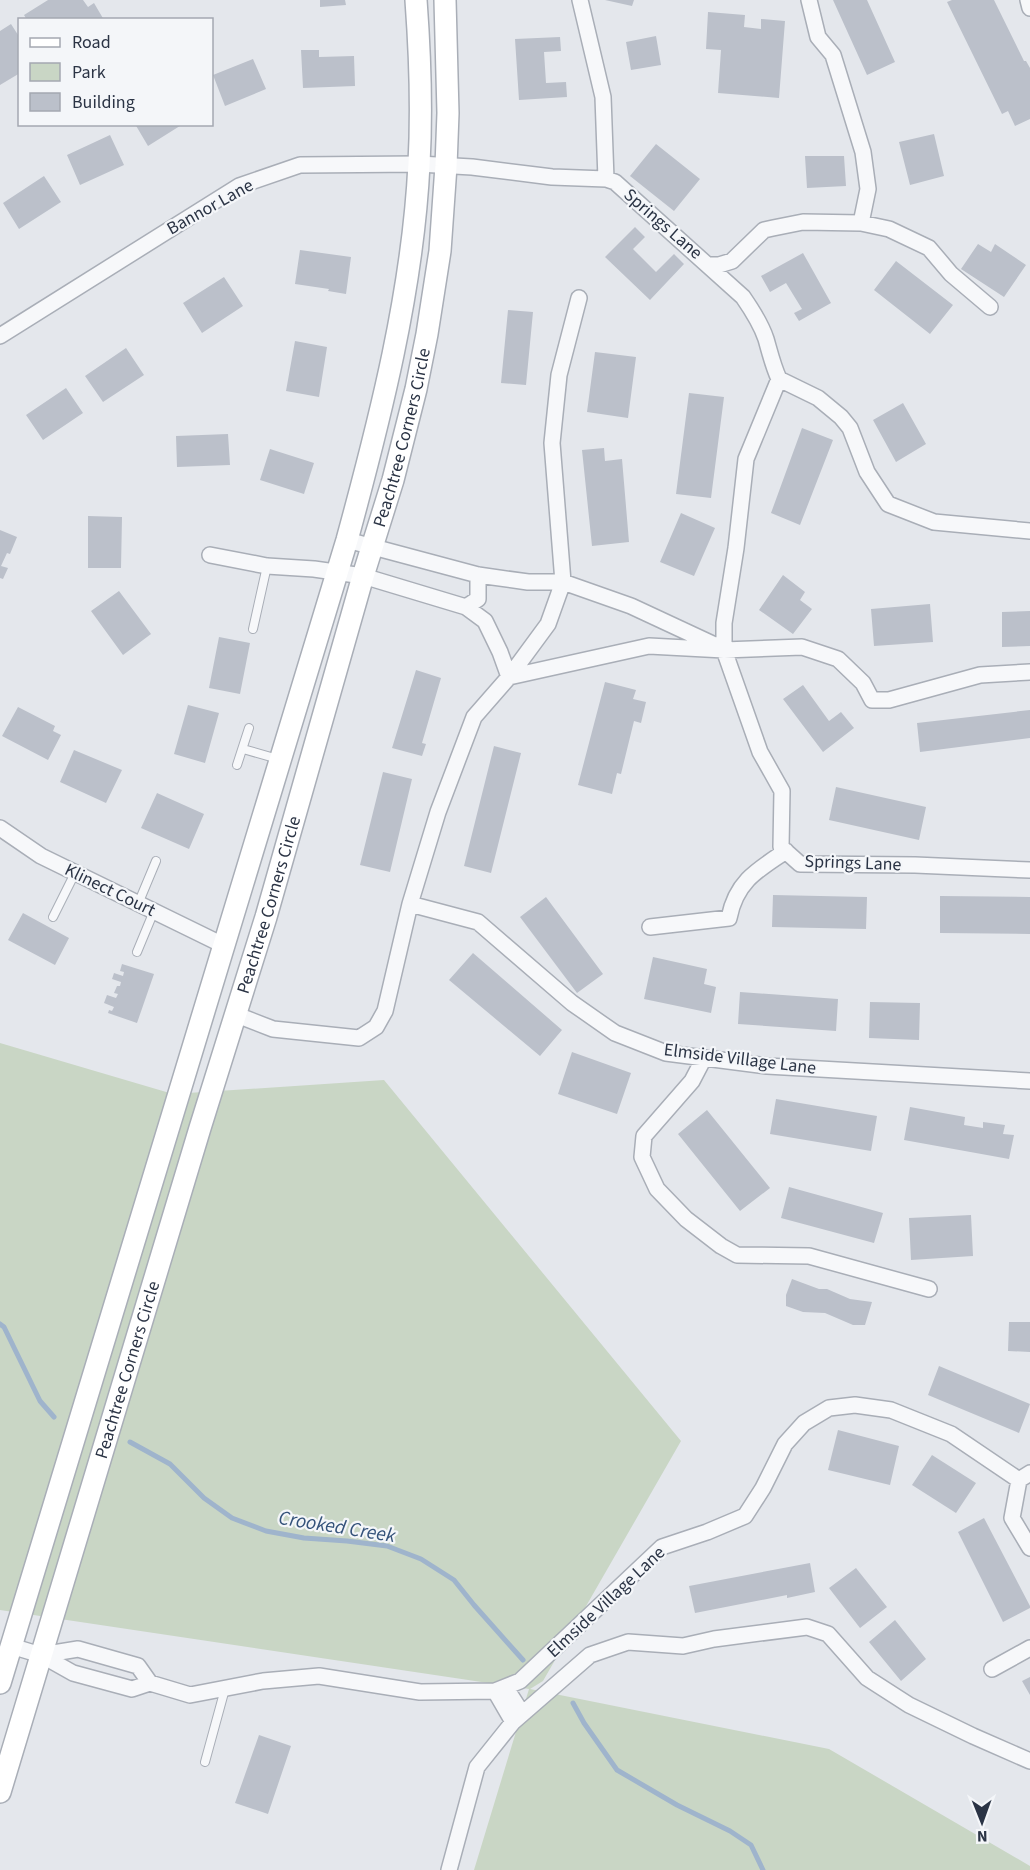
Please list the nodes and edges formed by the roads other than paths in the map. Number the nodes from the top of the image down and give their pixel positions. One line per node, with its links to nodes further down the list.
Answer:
1 (416, 0): 7 (street, Peachtree Corners Circle)
2 (445, 0): 8 (street, Peachtree Corners Circle)
3 (580, 0): 9 (street)
4 (809, 0): 10 (street)
5 (1028, 0): 6 (street)
6 (1030, 8)
7 (419, 164): 8 (street, Bannor Lane); 14 (street, Bannor Lane); 17 (street, Peachtree Corners Circle)
8 (446, 166): 9 (street, Springs Lane); 18 (street, Peachtree Corners Circle)
9 (606, 179): 11 (street, Springs Lane)
10 (861, 223): 11 (street); 13 (street)
11 (710, 265): 15 (street, Springs Lane)
12 (579, 298): 24 (street)
13 (990, 307)
14 (0, 336)
15 (779, 380): 16 (street); 27 (street, Springs Lane)
16 (1030, 531)
17 (346, 540): 18 (street); 21 (street, Peachtree Corners Circle)
18 (373, 547): 22 (street); 23 (street, Peachtree Corners Circle)
19 (210, 555): 20 (street)
20 (267, 566): 21 (street); 26 (lane)
21 (336, 573): 23 (street); 32 (street, Peachtree Corners Circle)
22 (478, 575): 24 (street); 25 (street)
23 (363, 576): 25 (street); 46 (street, Peachtree Corners Circle)
24 (563, 582): 27 (street); 29 (street)
25 (466, 607): 29 (street)
26 (253, 629)
27 (724, 650): 28 (street); 29 (street); 35 (street, Springs Lane)
28 (1030, 672)
29 (508, 677): 40 (street)
30 (249, 728): 31 (lane)
31 (243, 749): 32 (lane); 33 (lane)
32 (279, 760): 44 (street, Peachtree Corners Circle)
33 (237, 765)
34 (1, 833): 38 (street, Klinect Court)
35 (786, 851): 37 (street, Springs Lane); 43 (street)
36 (156, 861): 39 (lane)
37 (1030, 870)
38 (75, 873): 39 (street, Klinect Court); 42 (lane)
39 (138, 903): 41 (street, Klinect Court)
40 (410, 904): 46 (street); 47 (street, Elmside Village Lane)
41 (154, 911): 44 (street, Klinect Court); 45 (lane)
42 (53, 917)
43 (650, 927)
44 (223, 945): 52 (street, Peachtree Corners Circle)
45 (137, 952)
46 (237, 1015): 54 (street, Peachtree Corners Circle)
47 (704, 1058): 48 (street, Elmside Village Lane); 49 (street)
48 (1030, 1081)
49 (929, 1289)
50 (1025, 1477): 51 (street); 59 (street, Elmside Village Lane)
51 (1030, 1548)
52 (12, 1646): 54 (street); 56 (street, Peachtree Corners Circle)
53 (1030, 1648): 55 (street)
54 (41, 1655): 57 (street); 57 (street); 63 (street, Peachtree Corners Circle)
55 (992, 1669)
56 (0, 1683)
57 (150, 1683): 58 (street)
58 (225, 1689): 59 (street); 62 (lane)
59 (500, 1690): 60 (street)
60 (518, 1718): 61 (street); 64 (street)
61 (1030, 1761)
62 (205, 1762)
63 (0, 1792)
64 (449, 1870)

